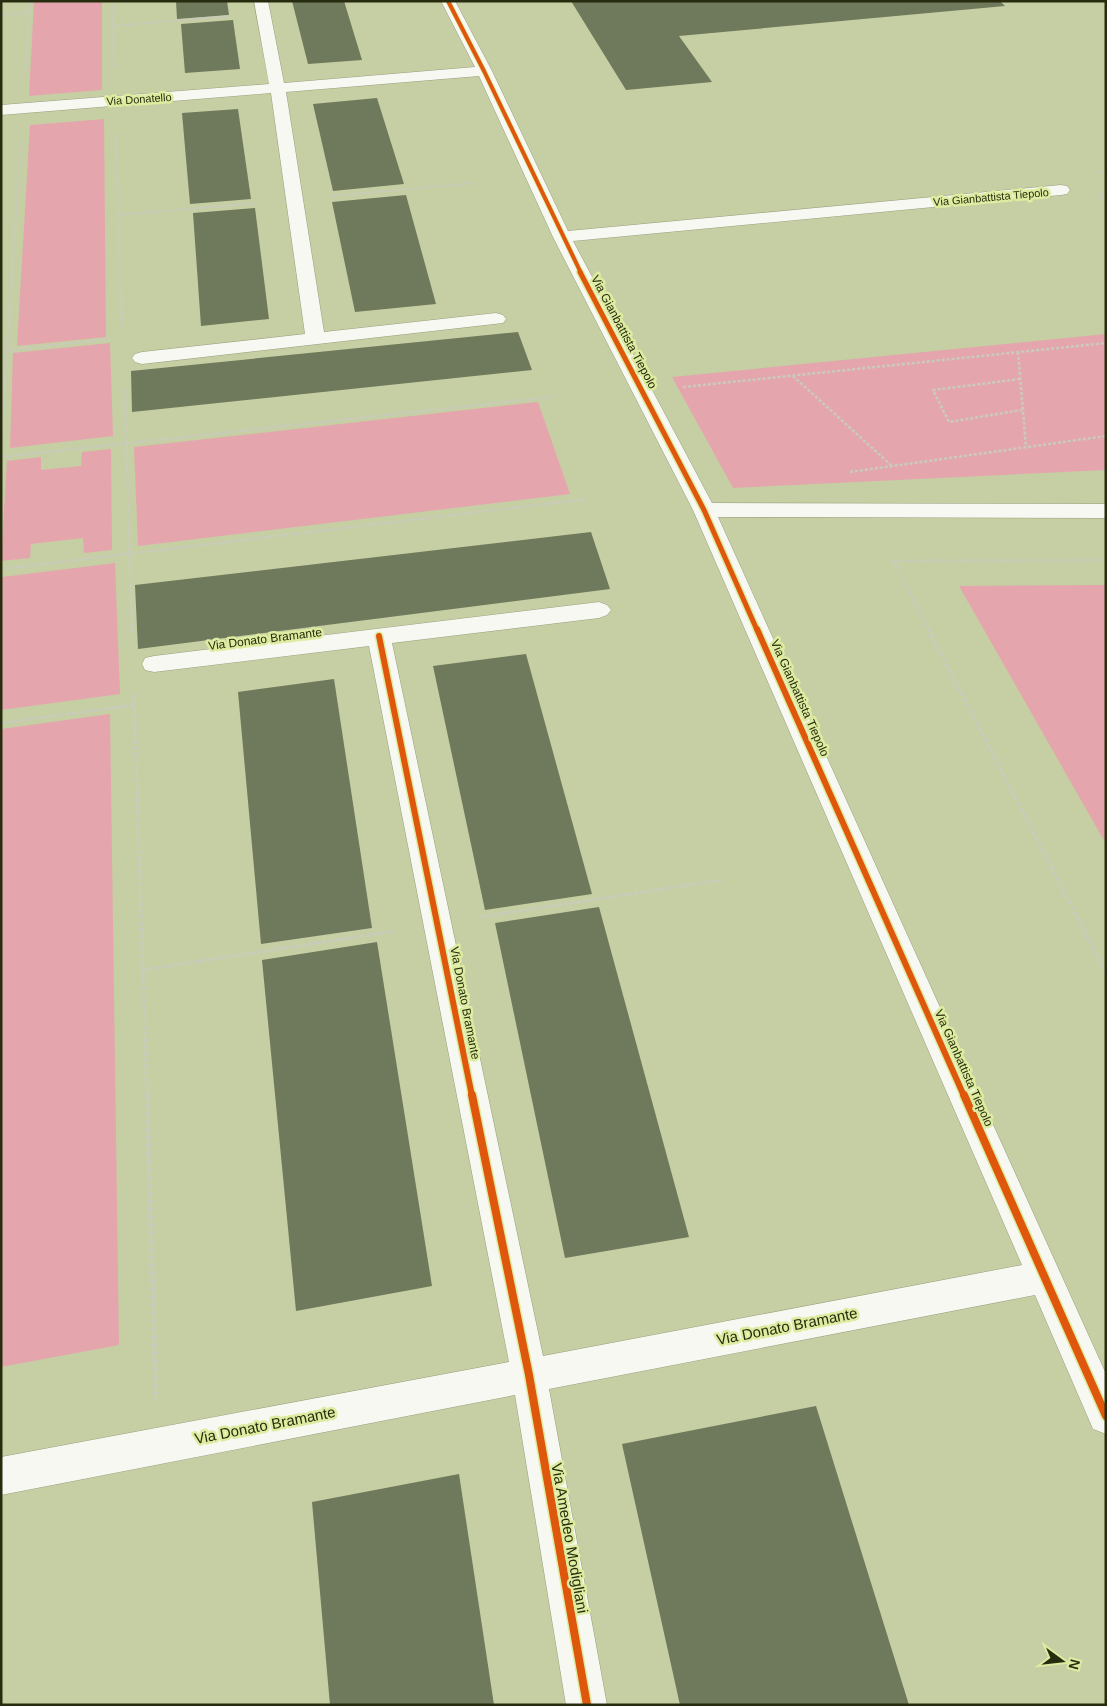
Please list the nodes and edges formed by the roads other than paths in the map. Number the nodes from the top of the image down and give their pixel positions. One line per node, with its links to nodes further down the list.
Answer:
1 (448, 1): 3 (street, Via Gianbattista Tiepolo)
2 (262, 7): 4 (street)
3 (484, 71): 4 (street, Via Donatello); 7 (street, Via Gianbattista Tiepolo)
4 (278, 89): 5 (street, Via Donatello); 9 (street)
5 (1, 110)
6 (1061, 190): 7 (street, Via Gianbattista Tiepolo)
7 (562, 237): 11 (street, Via Gianbattista Tiepolo)
8 (496, 320): 9 (street)
9 (315, 339): 10 (street)
10 (142, 358)
11 (704, 510): 12 (street); 16 (street, Via Gianbattista Tiepolo)
12 (1106, 511)
13 (599, 610): 14 (street, Via Donato Bramante)
14 (380, 636): 15 (street, Via Donato Bramante); 17 (street, Via Donato Bramante)
15 (154, 664)
16 (1045, 1277): 17 (street, Via Donato Bramante); 18 (street, Via Gianbattista Tiepolo)
17 (529, 1375): 19 (street, Via Donato Bramante); 20 (street, Via Amedeo Modigliani)
18 (1106, 1416)
19 (1, 1476)
20 (587, 1705)

